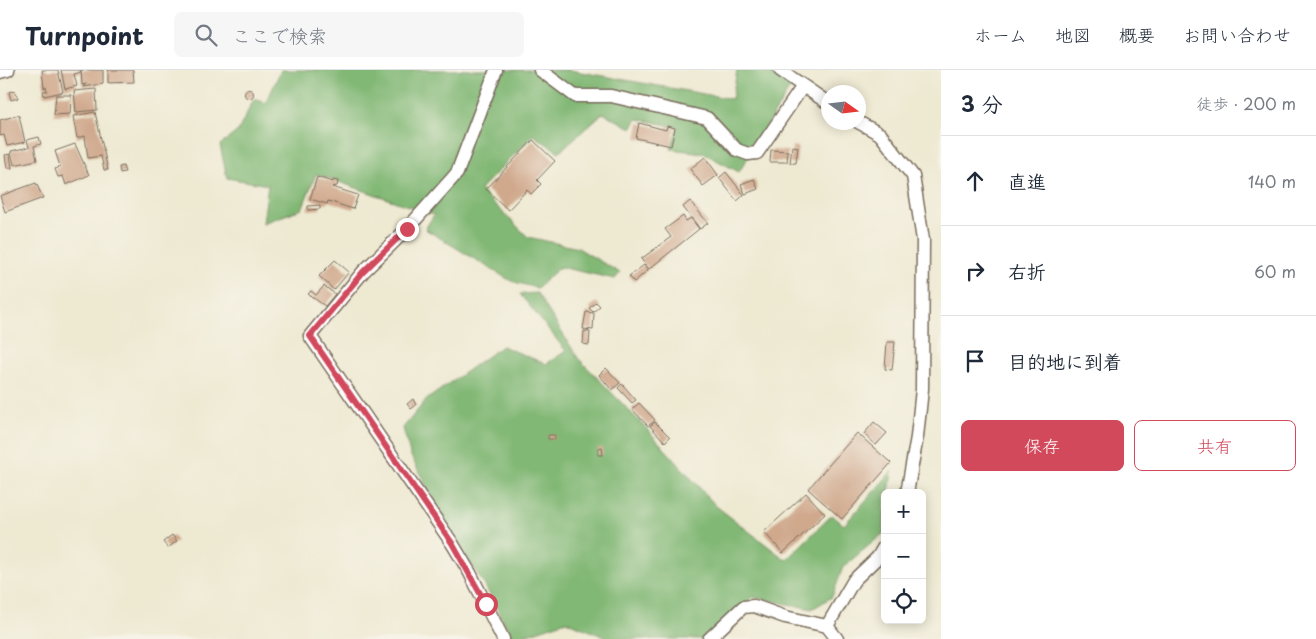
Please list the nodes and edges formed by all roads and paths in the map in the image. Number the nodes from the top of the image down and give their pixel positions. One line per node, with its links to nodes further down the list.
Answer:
1 (8, 70): 5 (street)
2 (496, 70): 12 (street)
3 (540, 70): 6 (street)
4 (780, 70): 6 (street)
5 (0, 72)
6 (802, 86): 7 (street)
7 (821, 98)
8 (866, 126): 9 (street)
9 (908, 489)
10 (881, 552): 11 (street)
11 (827, 626): 13 (street); 14 (street)
12 (503, 639)
13 (710, 639)
14 (837, 639)

